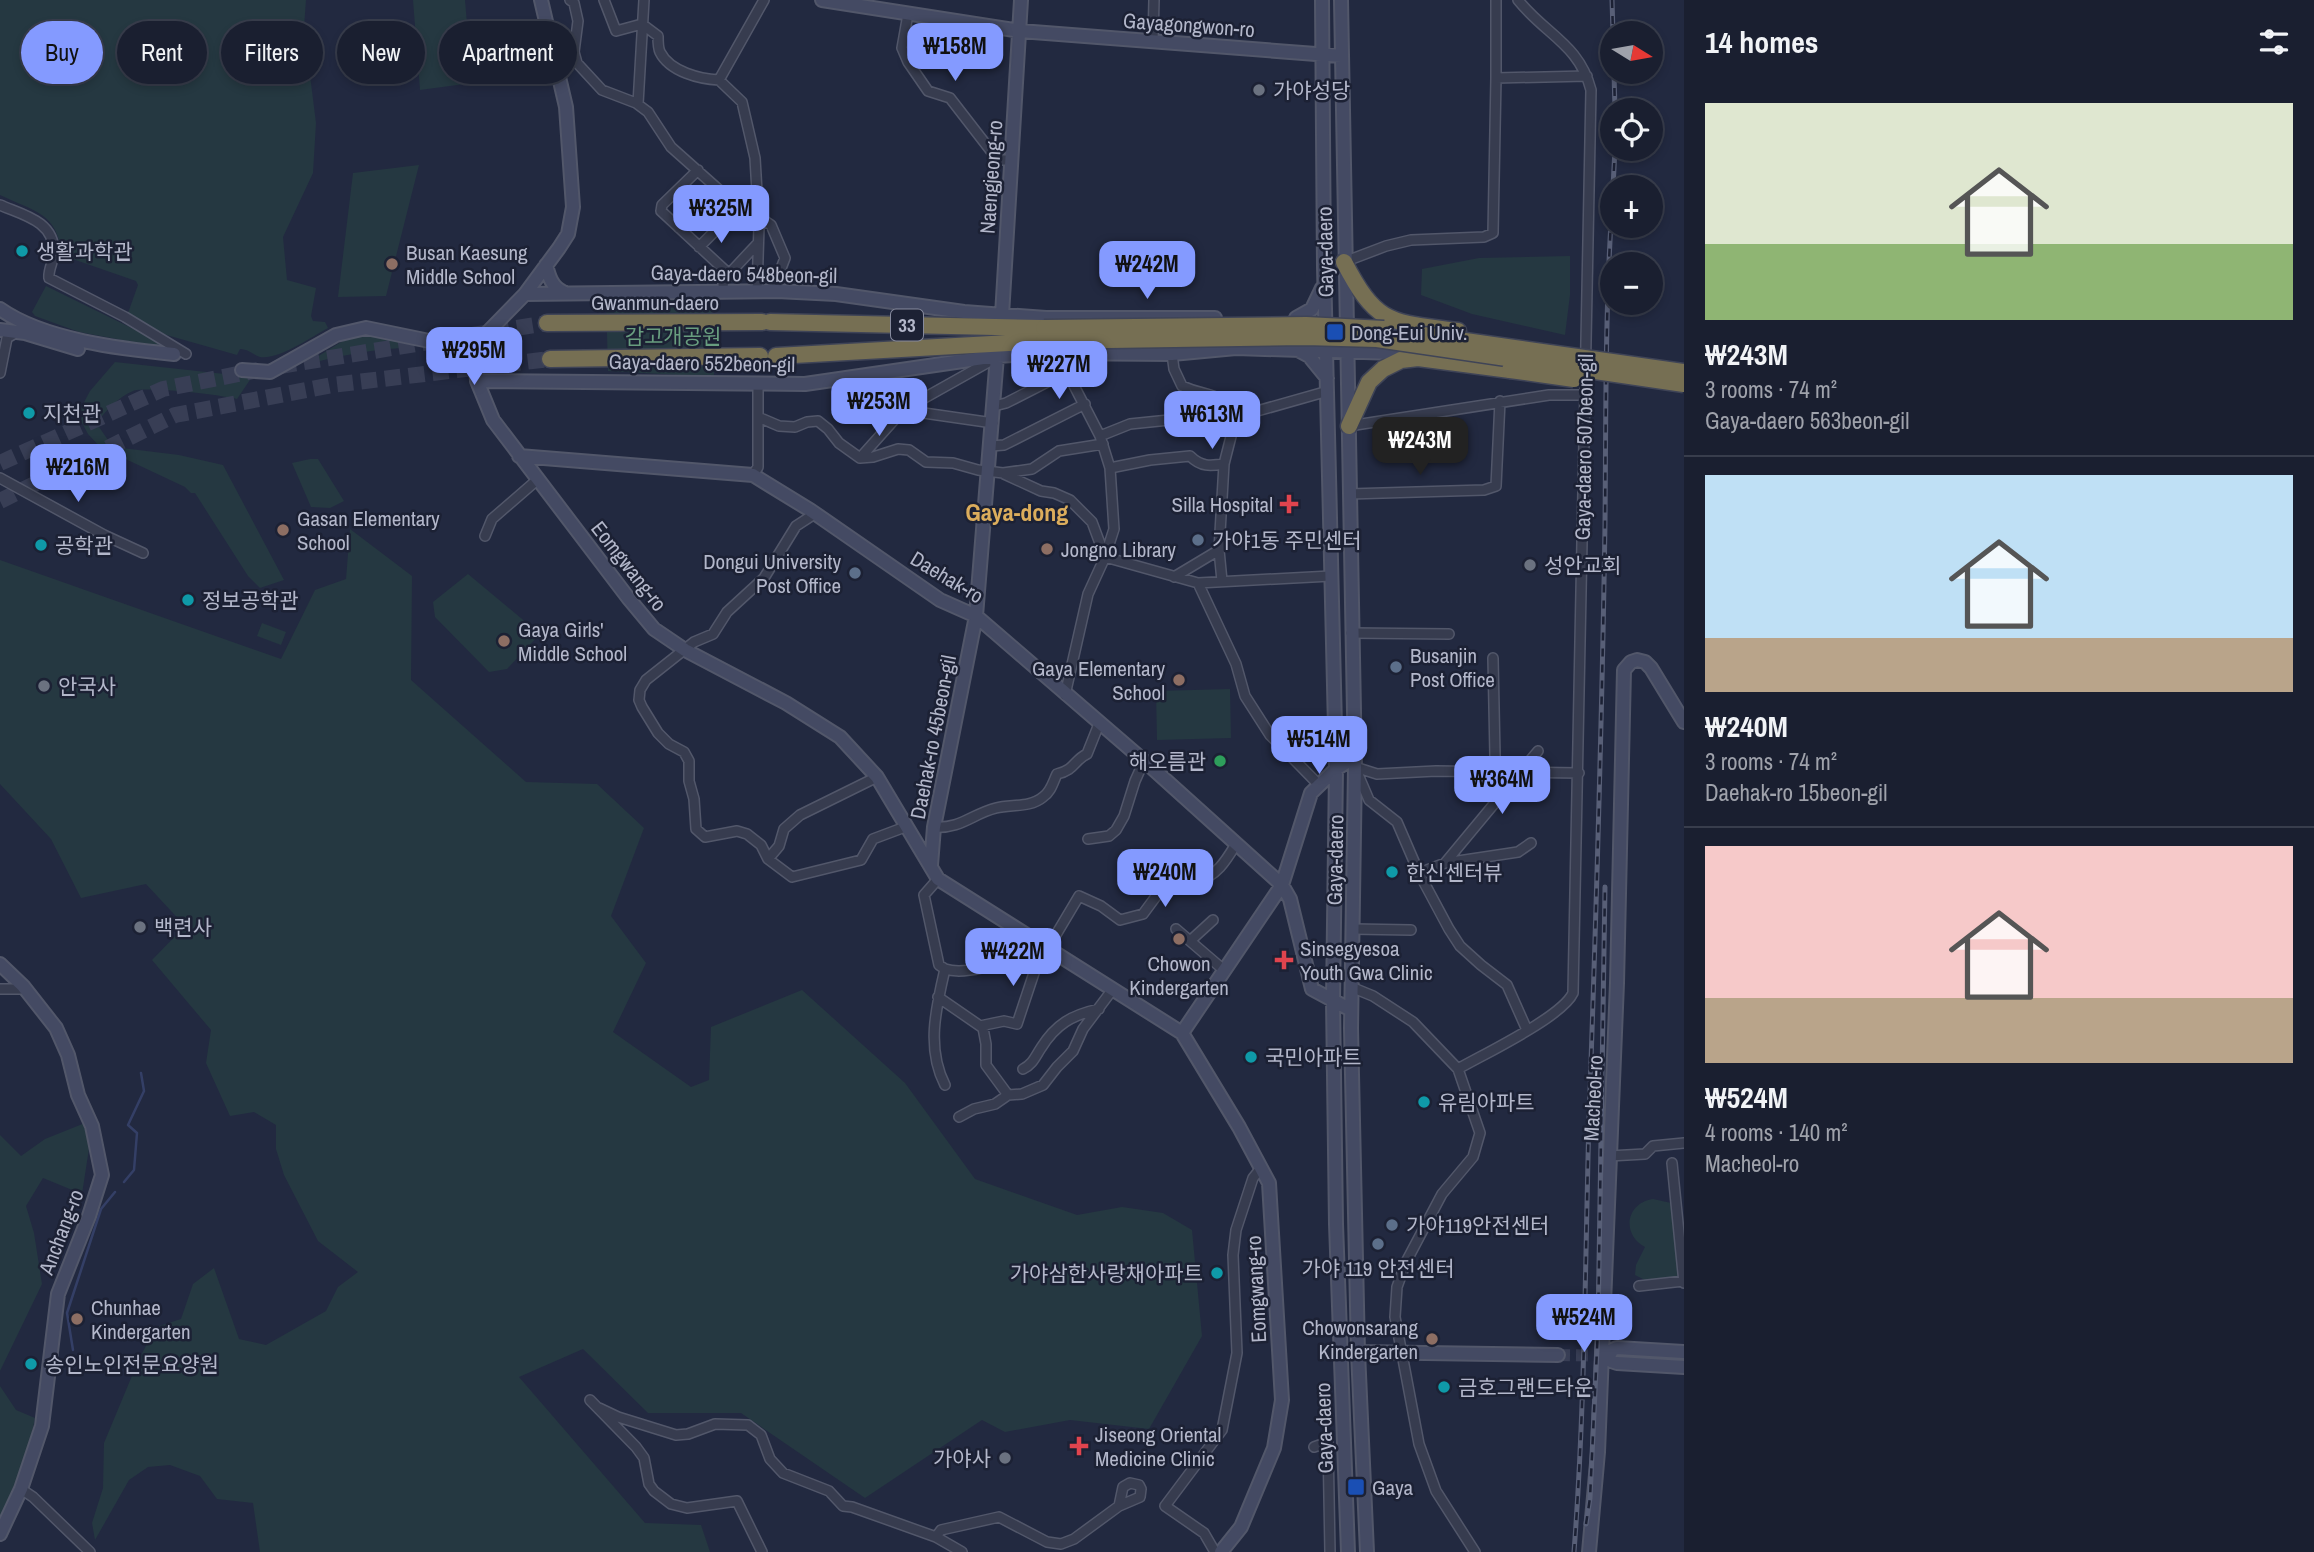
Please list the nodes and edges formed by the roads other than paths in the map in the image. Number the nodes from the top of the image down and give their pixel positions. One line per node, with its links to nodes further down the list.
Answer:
1 (541, 0): 34 (main road)
2 (570, 0): 23 (street)
3 (604, 0): 15 (street)
4 (644, 0): 15 (street)
5 (764, 0): 22 (street)
6 (822, 0): 13 (main road, Gayagongwon-ro)
7 (1021, 0): 16 (main road, Naengjeong-ro)
8 (1154, 0): 17 (street)
9 (1322, 0): 18 (main road, Gaya-daero)
10 (1341, 0): 19 (main road, Gaya-daero)
11 (1496, 0): 21 (street)
12 (1518, 0): 20 (street, Gaya-daero 507beon-gil)
13 (879, 4): 14 (main road, Gayagongwon-ro)
14 (908, 13): 16 (main road, Gayagongwon-ro); 24 (street)
15 (643, 24): 22 (street); 23 (street)
16 (1020, 31): 17 (main road, Gayagongwon-ro); 24 (main road, Naengjeong-ro)
17 (1153, 41): 18 (main road, Gayagongwon-ro)
18 (1322, 54): 19 (main road, Gayagongwon-ro); 36 (main road, Gaya-daero)
19 (1342, 56): 33 (main road, Gaya-daero)
20 (1587, 76): 21 (street); 74 (street, Gaya-daero 507beon-gil)
21 (1496, 78): 33 (street)
22 (719, 80): 28 (street)
23 (638, 104): 25 (street)
24 (1011, 160): 44 (main road, Naengjeong-ro)
25 (698, 170): 28 (street); 29 (street)
26 (0, 205): 60 (street)
27 (697, 209): 29 (street)
28 (758, 214): 31 (street); 39 (street)
29 (679, 228): 32 (street)
30 (717, 229): 32 (street)
31 (758, 243): 35 (street); 38 (street)
32 (699, 247): 35 (street)
33 (1344, 262): 43 (highway); 48 (main road, Gaya-daero)
34 (546, 265): 40 (main road); 41 (main road)
35 (729, 274): 37 (street)
36 (1324, 277): 45 (main road); 46 (main road, Gaya-daero)
37 (724, 291): 38 (main road, Gaya-daero 548beon-gil); 40 (main road, Gaya-daero 548beon-gil)
38 (757, 291): 39 (main road, Gaya-daero 548beon-gil)
39 (777, 291): 44 (main road, Gaya-daero 548beon-gil)
40 (563, 292): 41 (main road, Gaya-daero 548beon-gil)
41 (525, 294): 52 (main road)
42 (0, 309): 60 (main road)
43 (1377, 311): 51 (main road); 62 (highway)
44 (1002, 315): 50 (main road, Gaya-daero 548beon-gil)
45 (1296, 318): 46 (main road, Gaya-daero 548beon-gil); 50 (main road, Gaya-daero 548beon-gil)
46 (1325, 319): 48 (main road, Gaya-daero 548beon-gil); 54 (main road, Gaya-daero)
47 (547, 323): 50 (highway, Gwanmun-daero / 33)
48 (1346, 323): 51 (main road, Gaya-daero 548beon-gil); 55 (main road, Gaya-daero)
49 (7, 332): 60 (main road); 66 (street)
50 (1046, 335): 57 (main road, Gaya-daero 552beon-gil); 59 (main road, Gaya-daero 552beon-gil); 61 (highway, 33); 65 (highway, 33, bridge); 70 (highway, 33, bridge)
51 (1424, 339): 56 (main road, Gaya-daero 552beon-gil)
52 (477, 347): 63 (main road); 67 (main road, Eomgwang-ro); 68 (main road)
53 (1296, 349): 54 (main road, Gaya-daero 552beon-gil); 58 (main road, Gaya-daero 552beon-gil); 72 (main road)
54 (1326, 349): 55 (main road, Gaya-daero 552beon-gil); 72 (main road, Gaya-daero)
55 (1347, 350): 56 (main road, Gaya-daero 552beon-gil); 82 (main road, Gaya-daero)
56 (1395, 353): 69 (main road)
57 (1068, 354): 58 (main road, Gaya-daero 552beon-gil); 64 (street)
58 (1172, 354): 80 (street)
59 (997, 356): 71 (main road, Gaya-daero 552beon-gil); 77 (main road, Daehak-ro 45beon-gil); 78 (street)
60 (178, 357)
61 (550, 359)
62 (1684, 363)
63 (243, 366)
64 (1067, 372): 76 (street); 77 (street)
65 (1684, 372)
66 (0, 373)
67 (477, 382): 68 (main road, Gaya-daero 552beon-gil); 86 (main road, Eomgwang-ro)
68 (500, 382): 71 (main road, Gaya-daero 552beon-gil)
69 (1369, 382): 73 (highway, bridge); 82 (highway)
70 (1684, 384)
71 (758, 385): 79 (street)
72 (1327, 385): 80 (street); 83 (main road, Gaya-daero)
73 (1684, 394)
74 (1585, 395): 75 (street); 119 (street, Gaya-daero 507beon-gil)
75 (1500, 401): 82 (street); 95 (street)
76 (1085, 404): 84 (street); 85 (street)
77 (994, 405): 81 (main road, Daehak-ro 45beon-gil)
78 (903, 410): 81 (street); 87 (street)
79 (758, 417): 87 (street); 92 (street)
80 (1236, 417): 84 (street); 88 (street)
81 (993, 423): 85 (main road, Daehak-ro 45beon-gil)
82 (1349, 428): 83 (main road); 95 (main road, Gaya-daero)
83 (1328, 433): 101 (main road, Gaya-daero)
84 (1101, 440): 89 (street); 91 (street)
85 (991, 446): 90 (main road, Daehak-ro 45beon-gil)
86 (519, 456): 92 (main road, Daehak-ro); 94 (main road, Eomgwang-ro)
87 (860, 458): 90 (street)
88 (1224, 464): 89 (street); 98 (street)
89 (1110, 468): 100 (street)
90 (989, 472): 91 (street); 105 (main road, Daehak-ro 45beon-gil)
91 (1003, 473): 100 (street)
92 (753, 475): 96 (main road, Daehak-ro)
93 (0, 478): 99 (street)
94 (537, 480): 97 (street); 108 (main road, Eomgwang-ro)
95 (1349, 494): 106 (main road, Gaya-daero)
96 (816, 513): 105 (main road, Daehak-ro); 108 (street)
97 (485, 536)
98 (1219, 550): 102 (street); 103 (street)
99 (143, 553)
100 (1105, 557): 102 (street); 110 (street)
101 (1331, 576): 103 (street); 116 (main road, Gaya-daero)
102 (1174, 577): 104 (street)
103 (1222, 581): 104 (street)
104 (1198, 583): 121 (street)
105 (976, 616): 110 (main road, Daehak-ro); 123 (main road, Daehak-ro 45beon-gil)
106 (1351, 633): 107 (street); 115 (main road, Gaya-daero)
107 (1449, 634)
108 (685, 650): 120 (main road, Eomgwang-ro); 127 (street)
109 (1493, 658): 117 (street)
110 (1065, 695): 112 (main road, Daehak-ro)
111 (1684, 722): 160 (main road, Macheol-ro)
112 (1099, 723): 114 (main road, Daehak-ro); 123 (street)
113 (1538, 751): 118 (street)
114 (1144, 761): 124 (street); 126 (main road, Daehak-ro)
115 (1355, 762): 116 (main road); 117 (street); 130 (street); 135 (main road, Gaya-daero)
116 (1336, 769): 121 (main road); 148 (main road, Gaya-daero)
117 (1492, 772): 118 (street)
118 (1519, 773): 119 (street); 128 (street)
119 (1578, 773): 152 (street, Gaya-daero 507beon-gil)
120 (877, 777): 122 (main road, Eomgwang-ro); 127 (street)
121 (1319, 785): 132 (main road)
122 (905, 827): 127 (street); 129 (main road, Eomgwang-ro)
123 (934, 827): 129 (main road, Daehak-ro 45beon-gil)
124 (1088, 839)
125 (1531, 843): 128 (street)
126 (1236, 844): 132 (main road, Daehak-ro); 139 (street)
127 (768, 859)
128 (1445, 863): 130 (street)
129 (931, 865): 131 (main road, Eomgwang-ro)
130 (1419, 873): 152 (street)
131 (939, 879): 137 (main road, Eomgwang-ro); 142 (street)
132 (1282, 886): 141 (main road); 148 (main road, Daehak-ro)
133 (1213, 920): 138 (street)
134 (1176, 929): 138 (street)
135 (1353, 929): 136 (street); 143 (main road, Gaya-daero)
136 (1411, 930)
137 (1031, 937): 139 (main road, Eomgwang-ro); 142 (street)
138 (1190, 941): 141 (street)
139 (1047, 947): 146 (main road, Eomgwang-ro); 151 (street)
140 (0, 964): 145 (main road, Anchang-ro)
141 (1226, 968): 153 (main road)
142 (945, 969): 147 (street)
143 (1351, 987): 150 (main road, Gaya-daero); 155 (street)
144 (0, 989): 145 (street)
145 (25, 989): 177 (main road, Anchang-ro)
146 (1113, 989): 149 (street); 153 (main road, Eomgwang-ro)
147 (938, 997): 151 (street); 156 (street)
148 (1333, 1000): 150 (main road, Daehak-ro); 187 (main road, Gaya-daero)
149 (1099, 1009): 154 (street); 157 (street)
150 (1351, 1010): 166 (main road, Gaya-daero)
151 (980, 1026): 157 (street)
152 (1527, 1030): 155 (street, Gaya-daero 507beon-gil)
153 (1182, 1033): 162 (main road, Eomgwang-ro)
154 (1023, 1069)
155 (1458, 1069): 167 (street)
156 (945, 1085)
157 (1008, 1095): 158 (street)
158 (959, 1117)
159 (1684, 1143): 160 (street)
160 (1609, 1156): 171 (main road, Macheol-ro)
161 (1672, 1163): 163 (street)
162 (1261, 1168): 184 (street); 185 (main road, Eomgwang-ro)
163 (1681, 1222): 164 (street)
164 (1684, 1282): 165 (street)
165 (1639, 1286)
166 (1359, 1352): 167 (main road); 188 (main road, Gaya-daero)
167 (1401, 1352): 169 (main road); 189 (street)
168 (1684, 1352): 171 (main road)
169 (1475, 1354): 169 (main road); 170 (main road)
170 (1558, 1355)
171 (1610, 1357): 172 (main road); 173 (main road); 190 (main road, Macheol-ro)
172 (1684, 1359)
173 (1684, 1367)
174 (590, 1400): 175 (street)
175 (599, 1408): 180 (street); 182 (street)
176 (1314, 1447): 186 (street)
177 (22, 1489): 179 (main road, Anchang-ro); 181 (street)
178 (1119, 1506): 178 (street); 180 (street)
179 (0, 1534)
180 (936, 1536): 183 (street)
181 (90, 1552)
182 (762, 1552)
183 (962, 1552)
184 (1214, 1552)
185 (1222, 1552)
186 (1330, 1552)
187 (1348, 1552)
188 (1367, 1552)
189 (1475, 1552)
190 (1589, 1552)

